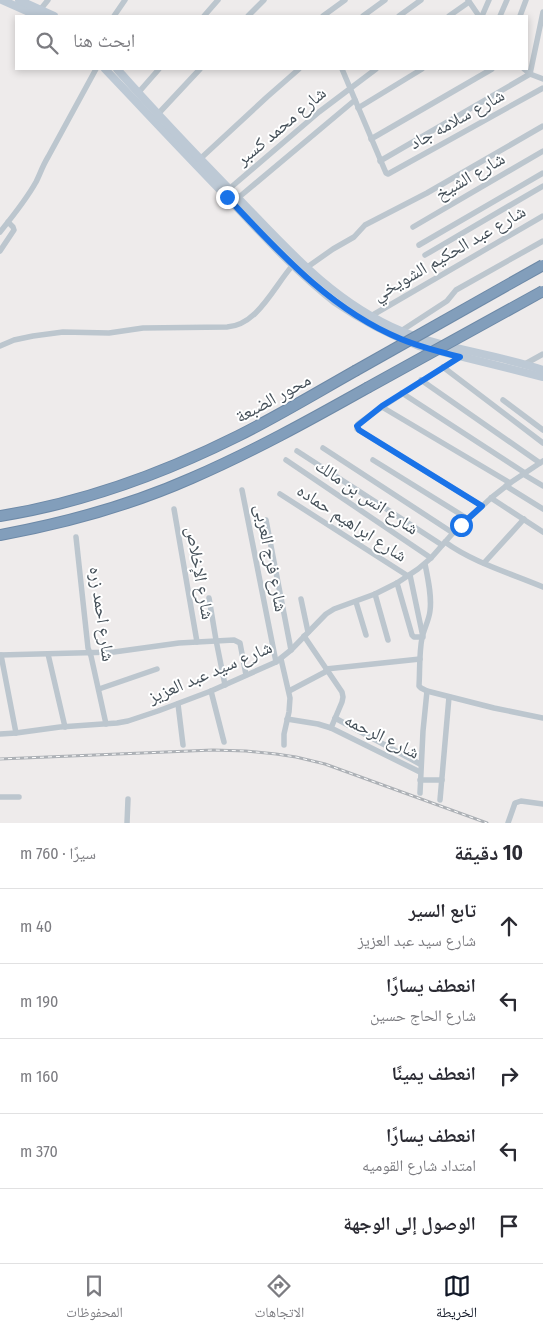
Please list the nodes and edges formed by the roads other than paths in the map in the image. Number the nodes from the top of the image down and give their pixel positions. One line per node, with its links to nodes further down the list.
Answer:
1 (2, 0): 15 (street)
2 (19, 0): 15 (street)
3 (48, 0): 15 (street)
4 (125, 0): 16 (street)
5 (218, 0): 17 (street)
6 (264, 0): 18 (street)
7 (345, 0): 19 (street)
8 (385, 0): 20 (street)
9 (421, 0): 21 (street)
10 (489, 0): 24 (street)
11 (507, 0): 25 (street)
12 (526, 0): 26 (street)
13 (471, 2): 22 (street); 23 (street)
14 (543, 12): 38 (street)
15 (39, 13)
16 (115, 15)
17 (205, 15)
18 (249, 15)
19 (324, 15)
20 (364, 15)
21 (400, 15)
22 (451, 15)
23 (479, 15)
24 (481, 15)
25 (500, 15)
26 (520, 15)
27 (95, 70): 56 (street)
28 (106, 70): 63 (street)
29 (118, 70): 42 (street)
30 (158, 70): 42 (street)
31 (199, 70): 45 (street)
32 (298, 70): 49 (street)
33 (342, 70): 40 (street)
34 (375, 70): 40 (street, شارع محمد كسبر)
35 (420, 70): 44 (street)
36 (490, 70): 47 (street)
37 (525, 70): 38 (street)
38 (530, 74): 39 (street); 50 (street)
39 (543, 79)
40 (350, 88): 43 (street); 53 (street, شارع محمد كسبر)
41 (543, 88): 50 (street, شارع سلامه جاد)
42 (138, 93): 45 (street)
43 (355, 100): 44 (street); 54 (street)
44 (358, 108): 47 (street)
45 (158, 114): 49 (street)
46 (543, 126): 65 (street)
47 (371, 139): 50 (street)
48 (543, 151): 57 (street, شارع الشيخ)
49 (200, 159): 53 (street)
50 (380, 161)
51 (543, 173): 60 (street)
52 (543, 186): 62 (street)
53 (230, 189): 54 (street)
54 (238, 198): 65 (street)
55 (543, 216): 69 (street, شارع عبد الحكيم الشويخي)
56 (8, 222): 58 (street); 61 (street)
57 (413, 227)
58 (0, 232)
59 (543, 241): 70 (street)
60 (419, 245)
61 (0, 251)
62 (425, 255)
63 (293, 265): 71 (street); 74 (street)
64 (543, 265): 99 (highway, محور الضبعة, bridge)
65 (306, 268): 69 (street)
66 (543, 291): 68 (highway, محور الضبعة, bridge)
67 (543, 296): 68 (highway, bridge)
68 (529, 299): 105 (highway, محور الضبعة, bridge)
69 (371, 316): 70 (street)
70 (402, 331): 72 (street)
71 (0, 346)
72 (468, 352): 74 (street); 75 (street)
73 (543, 354): 75 (street)
74 (460, 357): 76 (street); 78 (street)
75 (525, 364): 77 (street)
76 (444, 367): 79 (street); 84 (street)
77 (543, 370)
78 (543, 377)
79 (421, 380): 80 (street); 89 (street)
80 (402, 393): 82 (street); 90 (street)
81 (503, 400): 83 (street)
82 (382, 406): 91 (street); 96 (street)
83 (543, 430)
84 (543, 443)
85 (324, 448): 103 (street)
86 (298, 451): 107 (street)
87 (286, 460): 108 (street, شارع انس بن مالك)
88 (373, 460): 100 (street)
89 (542, 461): 90 (street, شارع سيد عبد العزيز)
90 (524, 473): 91 (street, شارع سيد عبد العزيز); 92 (street)
91 (508, 485): 95 (street, شارع سيد عبد العزيز); 98 (street)
92 (543, 486)
93 (242, 490): 129 (street, شارع فرج العربى)
94 (280, 494): 111 (street, شارع ابراهيم حماده)
95 (491, 498): 96 (street, شارع سيد عبد العزيز); 101 (street)
96 (482, 506): 100 (street, شارع سيد عبد العزيز)
97 (174, 509): 123 (street, شارع الإخلاص)
98 (543, 509)
99 (0, 516)
100 (468, 519): 103 (street, شارع سيد عبد العزيز)
101 (524, 519): 104 (street); 109 (street)
102 (266, 520): 124 (street)
103 (453, 532): 107 (street, شارع سيد عبد العزيز)
104 (543, 532)
105 (0, 535)
106 (76, 537): 125 (street, شارع احمد زره)
107 (443, 543): 108 (street, شارع سيد عبد العزيز); 109 (street)
108 (432, 558): 110 (street, شارع سيد عبد العزيز)
109 (484, 563): 113 (street)
110 (425, 564): 111 (street, شارع سيد عبد العزيز); 120 (street)
111 (409, 576): 112 (street, شارع سيد عبد العزيز); 120 (street)
112 (396, 583): 114 (street, شارع سيد عبد العزيز); 120 (street)
113 (543, 587)
114 (375, 594): 117 (street, شارع سيد عبد العزيز); 122 (street)
115 (210, 598): 121 (street)
116 (301, 599): 118 (street)
117 (356, 602): 118 (street, شارع سيد عبد العزيز); 119 (street)
118 (306, 634): 124 (street, شارع سيد عبد العزيز); 131 (street)
119 (366, 635)
120 (423, 637): 128 (street)
121 (216, 640): 123 (street); 132 (street); 133 (street)
122 (388, 640)
123 (197, 642): 125 (street)
124 (291, 650): 129 (street, شارع سيد عبد العزيز)
125 (89, 652): 126 (street); 134 (street, شارع احمد زره)
126 (48, 654): 127 (street); 144 (street)
127 (0, 655): 146 (street)
128 (420, 659): 131 (street); 137 (street)
129 (278, 660): 132 (street, شارع سيد عبد العزيز); 136 (street, شارع فرج العربى)
130 (157, 669): 134 (street)
131 (327, 670): 136 (street); 140 (street)
132 (246, 675): 133 (street, شارع سيد عبد العزيز)
133 (225, 685): 135 (street, شارع سيد عبد العزيز)
134 (99, 690): 143 (street, شارع احمد زره)
135 (211, 691): 139 (street, شارع سيد عبد العزيز); 148 (street)
136 (289, 691): 142 (street, شارع فرج العربى)
137 (427, 691): 138 (street); 151 (street)
138 (449, 697): 141 (street); 154 (street)
139 (178, 704): 143 (street, شارع سيد عبد العزيز); 149 (street)
140 (335, 718): 145 (street); 151 (street)
141 (543, 718)
142 (287, 719): 145 (street, شارع الرحمه); 150 (street, شارع فرج العربى)
143 (106, 724): 144 (street, شارع سيد عبد العزيز)
144 (65, 727): 146 (street, شارع سيد عبد العزيز)
145 (331, 728): 152 (street, شارع الرحمه)
146 (16, 733): 147 (street, شارع سيد عبد العزيز)
147 (0, 734)
148 (224, 742)
149 (184, 745)
150 (284, 745)
151 (420, 764): 152 (street)
152 (420, 772): 153 (street)
153 (420, 780): 154 (street); 155 (street)
154 (442, 780): 159 (street)
155 (420, 793)
156 (20, 797): 157 (street)
157 (0, 798)
158 (128, 799): 161 (street)
159 (440, 800)
160 (543, 804): 162 (street)
161 (127, 823)
162 (508, 823)

